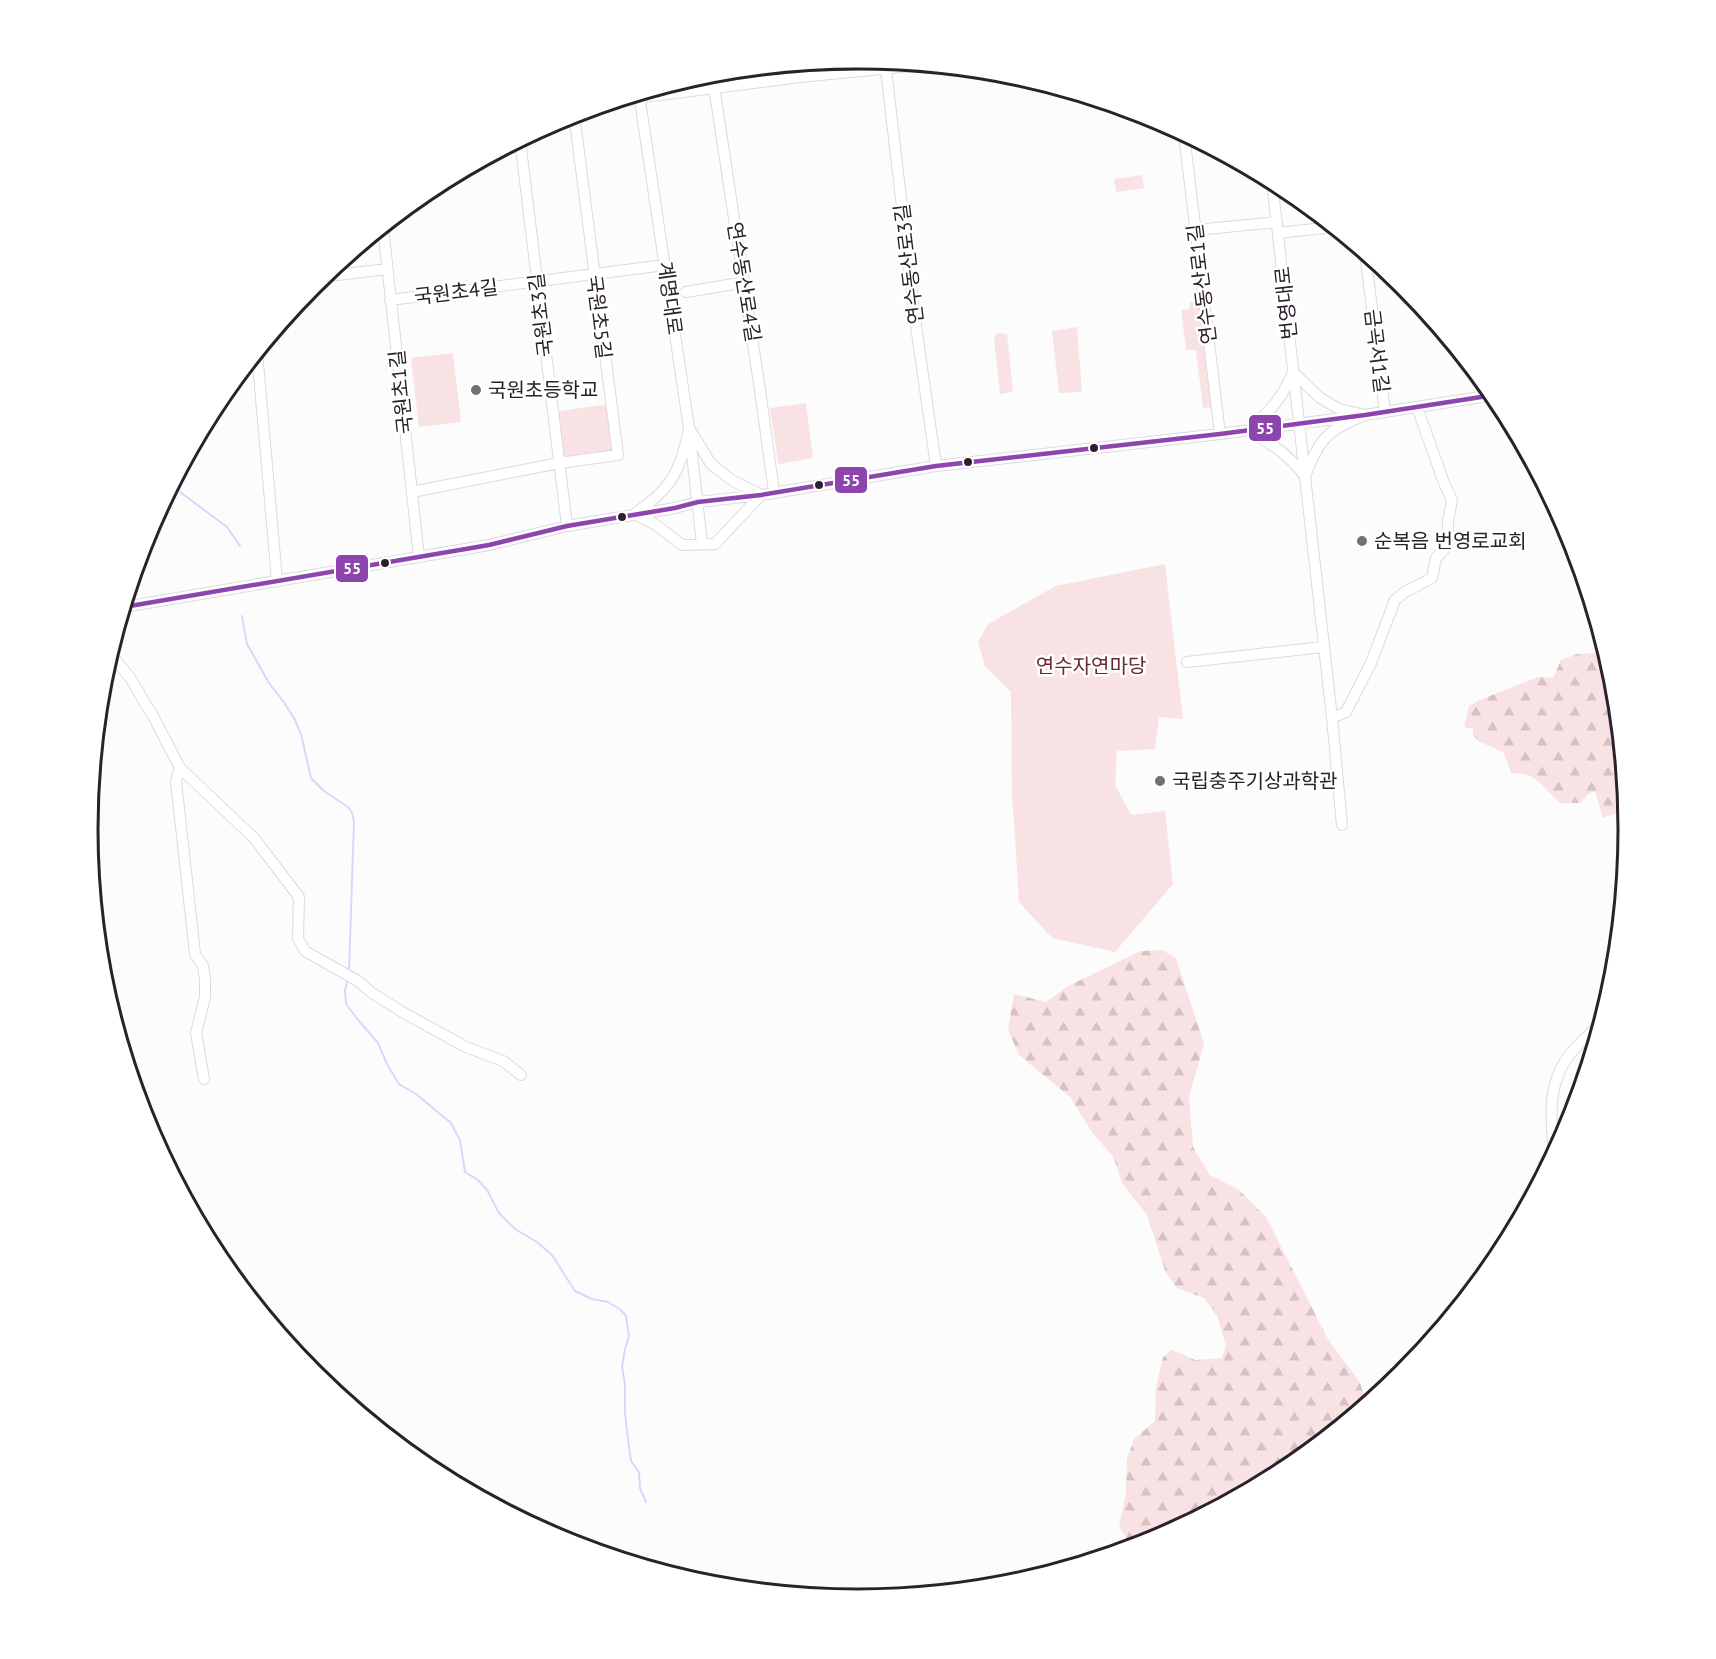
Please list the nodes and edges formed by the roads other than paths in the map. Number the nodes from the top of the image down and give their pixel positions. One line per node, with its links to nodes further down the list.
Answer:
1 (857, 69): 4 (street)
2 (887, 70): 35 (street, 연수동산로3길)
3 (713, 83): 4 (street, 연수동산로4길)
4 (714, 89): 5 (street); 38 (street, 연수동산로4길)
5 (673, 92)
6 (639, 102): 16 (street, 계명대로)
7 (575, 124): 19 (street, 국원초5길)
8 (1185, 143): 13 (street, 연수동산로1길)
9 (521, 148): 20 (street, 국원초3길)
10 (1273, 192): 12 (street, 번영대로)
11 (1322, 227): 12 (street)
12 (1277, 228): 13 (street); 25 (street, 번영대로)
13 (1196, 230): 33 (street, 연수동산로1길)
14 (384, 235): 17 (street, 국원초1길)
15 (1366, 265): 28 (street, 금곡서1길)
16 (665, 266): 19 (street, 국원초4길); 31 (street, 계명대로)
17 (387, 269): 18 (street); 23 (street, 국원초1길)
18 (339, 275)
19 (594, 275): 20 (street, 국원초4길); 34 (street, 국원초5길)
20 (537, 282): 23 (street, 국원초4길); 34 (street, 국원초3길)
21 (740, 283): 22 (street)
22 (686, 292)
23 (390, 300): 37 (street, 국원초1길)
24 (258, 363): 45 (street)
25 (1293, 372): 29 (street); 30 (street, 번영대로); 32 (street)
26 (1483, 397): 27 (street)
27 (1417, 407): 28 (street); 50 (street)
28 (1385, 412): 29 (street)
29 (1365, 415): 30 (street); 36 (street)
30 (1300, 424): 32 (street); 36 (street, 번영대로)
31 (689, 428): 39 (street); 40 (street, 계명대로); 41 (street)
32 (1248, 431): 33 (street); 36 (street)
33 (1220, 434): 35 (street)
34 (559, 463): 37 (street, 국원초5길); 42 (street, 국원초3길)
35 (936, 466): 38 (street)
36 (1305, 476): 47 (street, 번영대로)
37 (412, 492): 44 (street, 국원초1길)
38 (774, 492): 39 (street)
39 (761, 495): 40 (street); 43 (street)
40 (698, 502): 41 (street); 43 (street, 계명대로)
41 (634, 514): 42 (street); 43 (street)
42 (567, 526): 44 (street)
43 (702, 544)
44 (419, 557): 45 (street)
45 (277, 580): 46 (street)
46 (132, 606)
47 (1323, 647): 49 (street); 50 (street, 번영대로)
48 (117, 661): 51 (street)
49 (1187, 662)
50 (1332, 718): 52 (street, 번영대로)
51 (180, 768): 54 (street); 55 (street)
52 (1342, 825)
53 (1591, 1033): 56 (street)
54 (521, 1075)
55 (204, 1079)
56 (1553, 1139)

